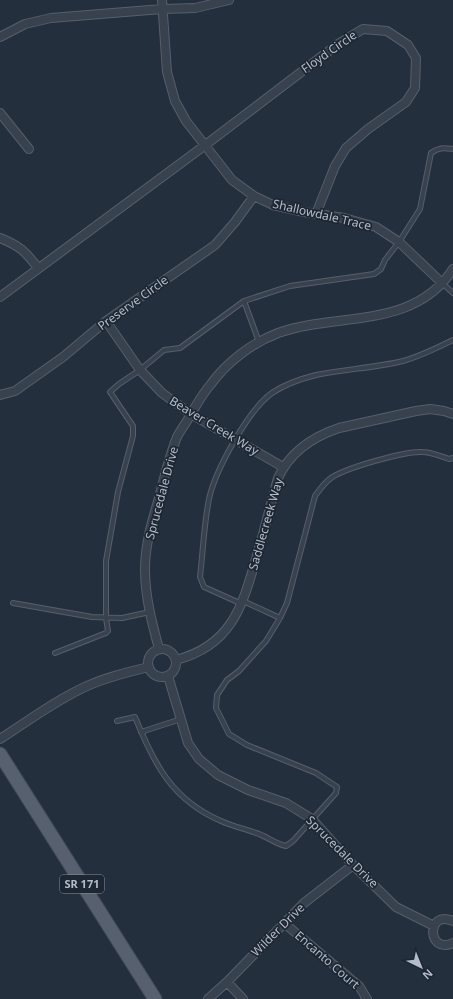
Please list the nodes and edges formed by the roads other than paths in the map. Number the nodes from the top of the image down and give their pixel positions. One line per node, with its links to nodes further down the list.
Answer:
1 (162, 0): 3 (street, Shallowdale Trace)
2 (229, 0): 3 (street)
3 (162, 9): 4 (street); 6 (street, Shallowdale Trace)
4 (0, 37)
5 (0, 113): 7 (street)
6 (204, 146): 9 (street, Shallowdale Trace); 10 (street, Floyd Circle); 13 (street)
7 (29, 149)
8 (453, 149): 12 (lane)
9 (254, 196): 10 (street, Shallowdale Trace); 19 (street, Preserve Circle)
10 (316, 214): 12 (street, Shallowdale Trace)
11 (0, 238): 13 (street)
12 (399, 242): 15 (street, Shallowdale Trace); 18 (lane)
13 (38, 268): 17 (street)
14 (453, 269): 15 (street, Sprucedale Drive)
15 (442, 282): 16 (lane); 21 (street, Sprucedale Drive)
16 (453, 293)
17 (0, 296)
18 (244, 301): 21 (lane); 22 (lane)
19 (106, 321): 22 (street, Beaver Creek Way); 23 (street, Preserve Circle)
20 (453, 340): 26 (lane)
21 (260, 342): 24 (street, Sprucedale Drive)
22 (140, 370): 24 (street, Beaver Creek Way); 32 (lane)
23 (0, 395)
24 (191, 414): 26 (street, Beaver Creek Way); 31 (street, Sprucedale Drive)
25 (453, 414): 28 (street, Saddlecreek Way)
26 (235, 439): 28 (street, Beaver Creek Way); 30 (lane)
27 (453, 458): 33 (lane)
28 (283, 467): 30 (street, Saddlecreek Way)
29 (13, 603): 32 (lane)
30 (243, 603): 33 (lane); 36 (street, Saddlecreek Way)
31 (150, 612): 32 (lane); 34 (street, Sprucedale Drive)
32 (106, 618): 35 (lane)
33 (280, 618): 44 (lane)
34 (159, 649): 36 (street); 37 (street)
35 (56, 653)
36 (176, 660): 38 (street)
37 (149, 667): 38 (street); 42 (street)
38 (168, 676): 39 (street, Sprucedale Drive)
39 (181, 719): 41 (lane); 44 (street, Sprucedale Drive)
40 (117, 721): 41 (lane)
41 (141, 732): 44 (lane)
42 (0, 739)
43 (0, 754): 51 (main road, SR 171)
44 (312, 819): 45 (street, Sprucedale Drive)
45 (353, 864): 47 (street, Wilder Drive); 48 (street, Sprucedale Drive)
46 (453, 921): 48 (street)
47 (284, 922): 50 (street, Wilder Drive); 54 (street, Encanto Court)
48 (434, 926): 49 (street)
49 (453, 943)
50 (227, 982): 52 (street, Wilder Drive); 53 (street)
51 (155, 999)
52 (208, 999)
53 (243, 999)
54 (367, 999)

